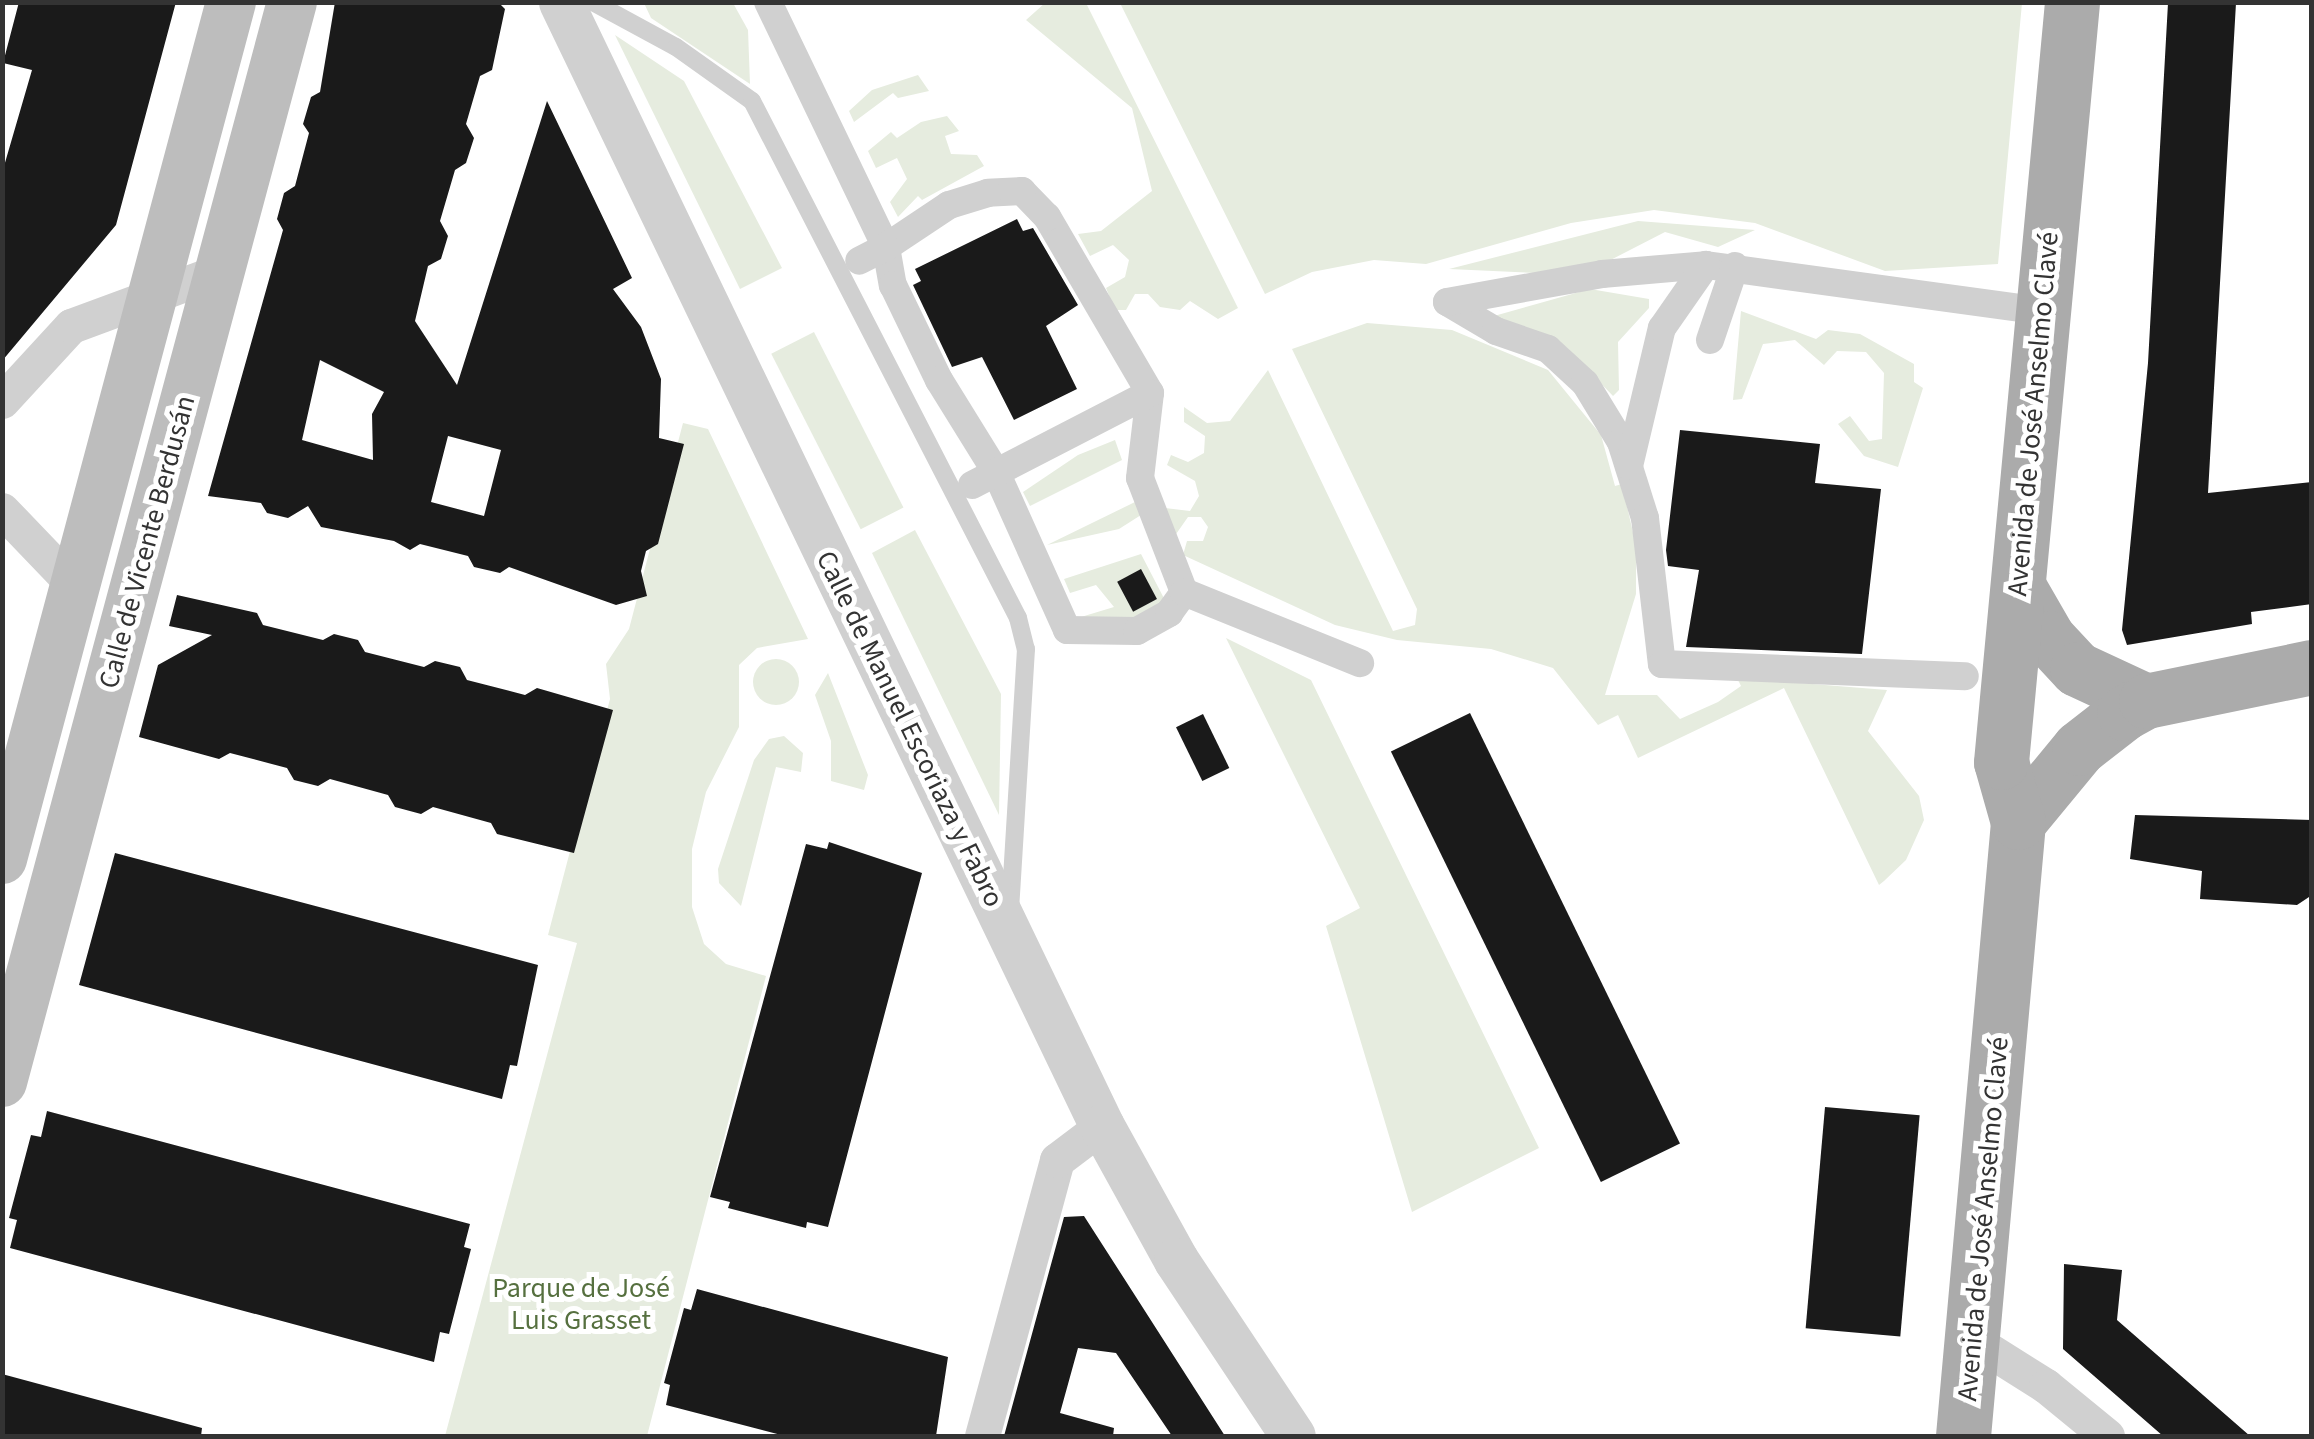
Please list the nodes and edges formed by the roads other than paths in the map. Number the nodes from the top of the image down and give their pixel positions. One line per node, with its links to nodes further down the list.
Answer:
1 (230, 2): 12 (main road)
2 (292, 2): 11 (main road, Calle de Vicente Berdusán)
3 (561, 2): 29 (street, Calle de Manuel Escoriaza y Fabro)
4 (593, 2): 29 (lane)
5 (768, 2): 7 (street)
6 (2072, 2): 13 (main road, Avenida de José Anselmo Clavé)
7 (886, 248): 8 (street); 15 (street); 18 (street)
8 (859, 261)
9 (1706, 265): 10 (street); 17 (street); 17 (street)
10 (1734, 266): 13 (street); 14 (street)
11 (220, 271): 12 (street); 30 (main road, Calle de Vicente Berdusán)
12 (151, 295): 16 (street); 20 (main road)
13 (2041, 312): 21 (main road, Avenida de José Anselmo Clavé)
14 (1710, 340)
15 (1150, 393): 18 (street); 22 (street)
16 (2, 401)
17 (1629, 468): 25 (street)
18 (984, 478): 22 (street)
19 (2, 510): 20 (street)
20 (74, 585): 28 (main road)
21 (2018, 586): 26 (main road); 27 (main road, Avenida de José Anselmo Clavé)
22 (1184, 592): 23 (street)
23 (1360, 662)
24 (2312, 667): 26 (main road)
25 (1964, 676)
26 (2146, 701): 27 (main road)
27 (2018, 822): 32 (main road, Avenida de José Anselmo Clavé)
28 (2, 858)
29 (1008, 930): 31 (street, Calle de Manuel Escoriaza y Fabro)
30 (2, 1082)
31 (1102, 1126): 33 (street); 34 (street, Calle de Manuel Escoriaza y Fabro)
32 (1973, 1340): 35 (main road, Avenida de José Anselmo Clavé); 36 (street)
33 (982, 1436)
34 (1293, 1436)
35 (1963, 1436)
36 (2107, 1436)

